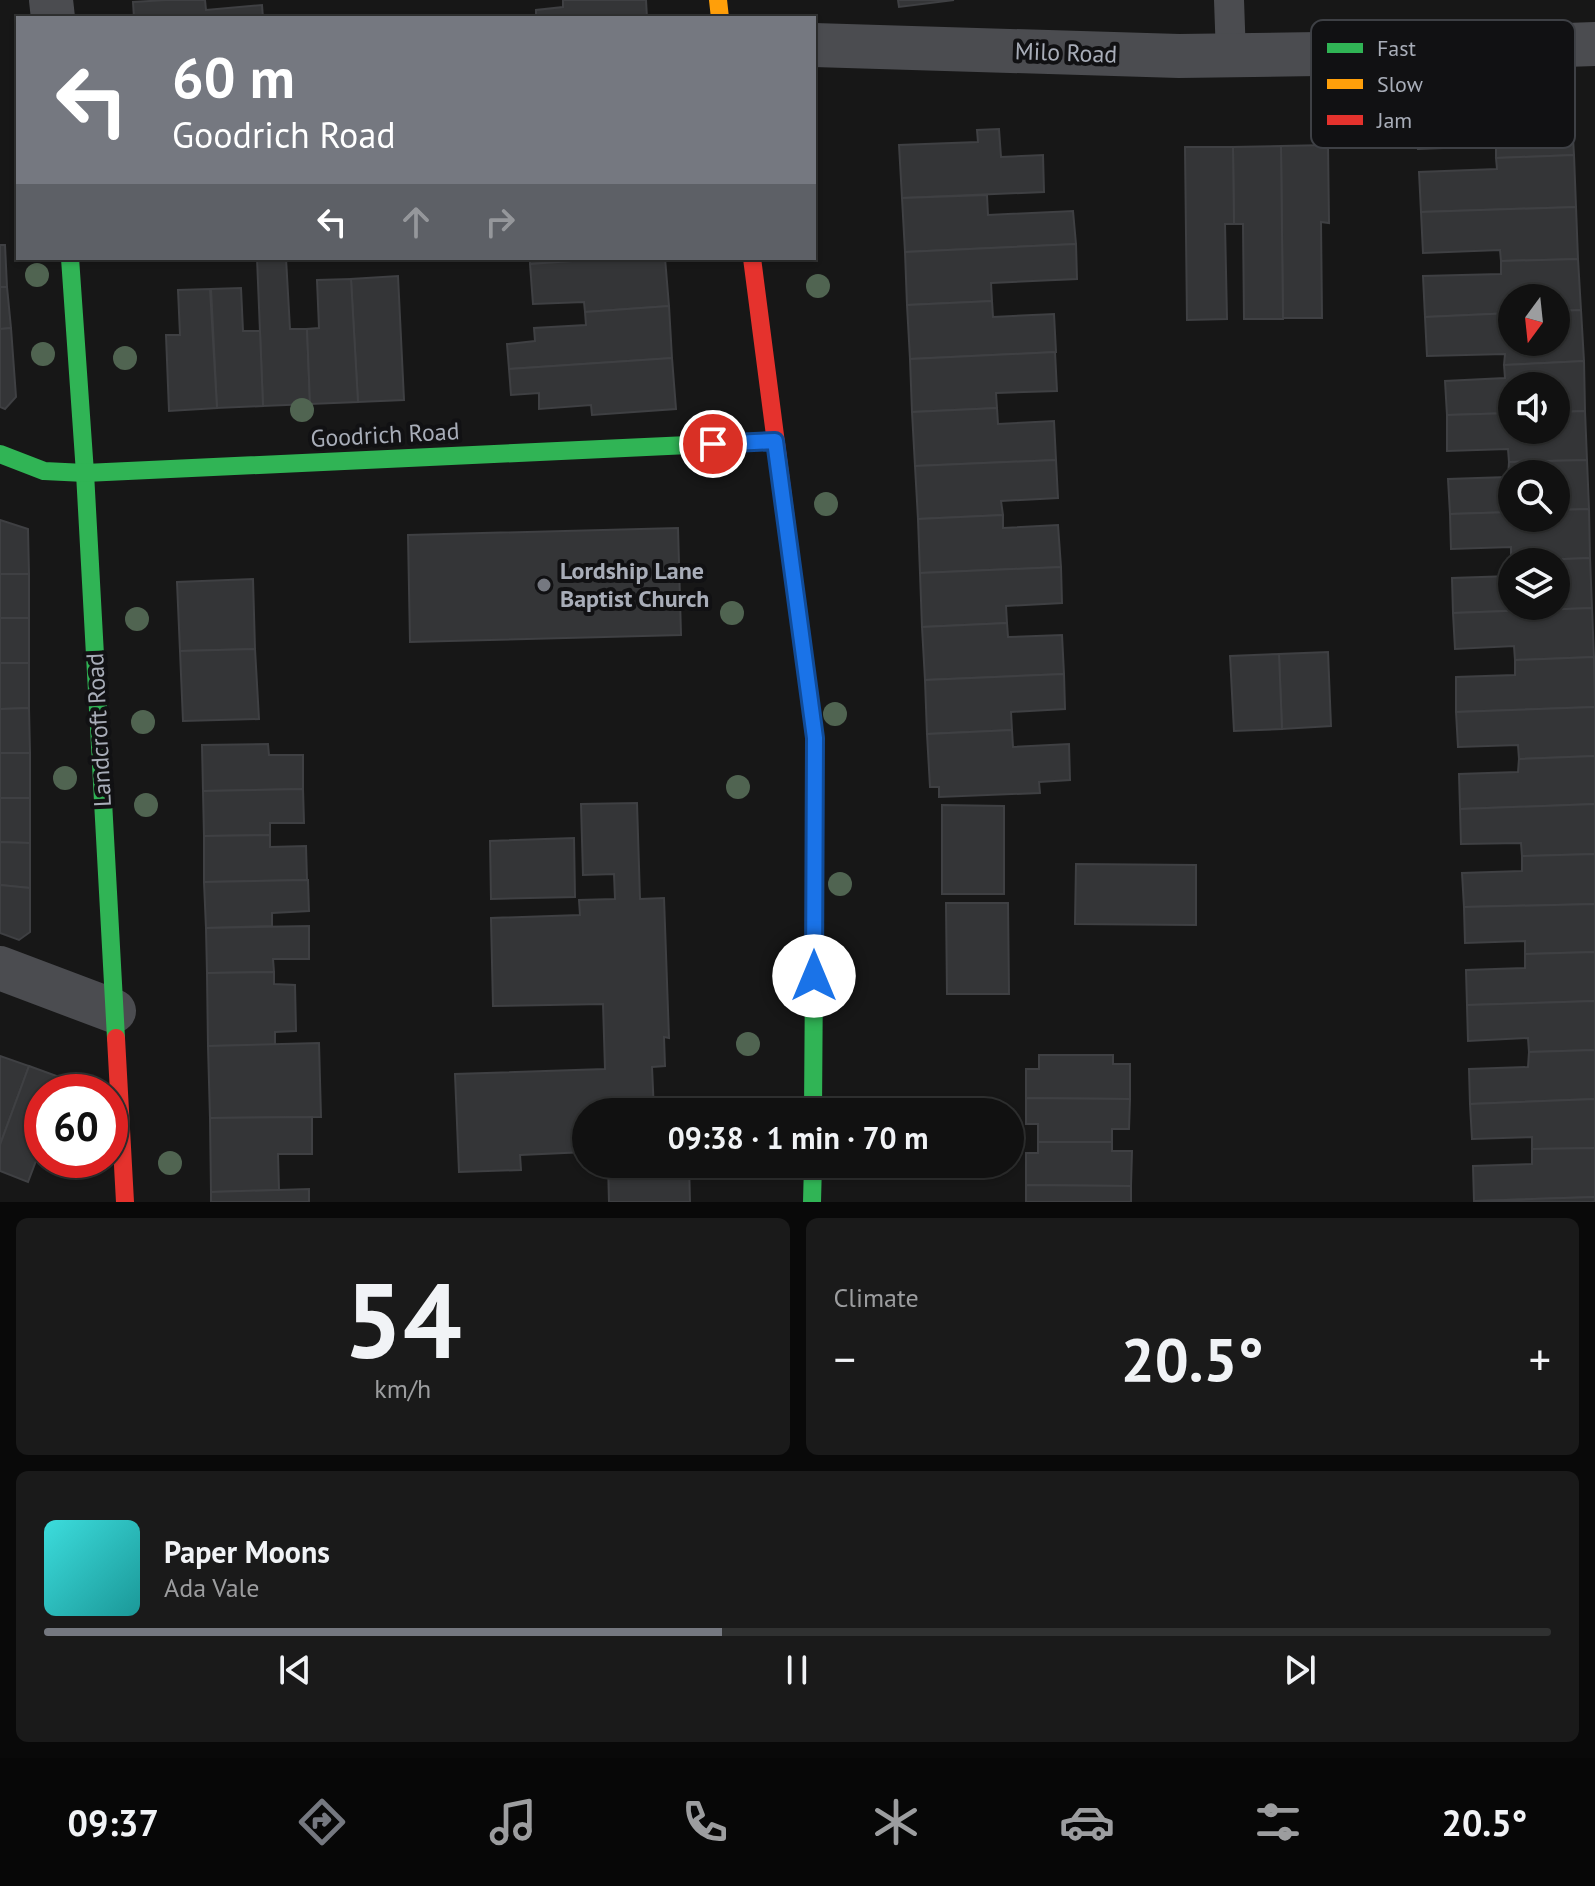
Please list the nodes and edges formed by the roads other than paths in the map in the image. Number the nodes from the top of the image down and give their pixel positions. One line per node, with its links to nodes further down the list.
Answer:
1 (1229, 0): 6 (lane)
2 (1595, 44): 4 (street)
3 (816, 45): 6 (street, Milo Road)
4 (1575, 45)
5 (1311, 54): 6 (street, Milo Road)
6 (1231, 56)
7 (70, 260): 11 (street, Landcroft Road)
8 (752, 260): 9 (street)
9 (775, 441): 11 (street, Goodrich Road); 14 (street)
10 (0, 454): 11 (street, Goodrich Road)
11 (85, 473): 13 (street, Landcroft Road)
12 (0, 968): 13 (street)
13 (114, 1011): 16 (street, Landcroft Road)
14 (813, 1098)
15 (813, 1178): 17 (street)
16 (125, 1202)
17 (812, 1202)

